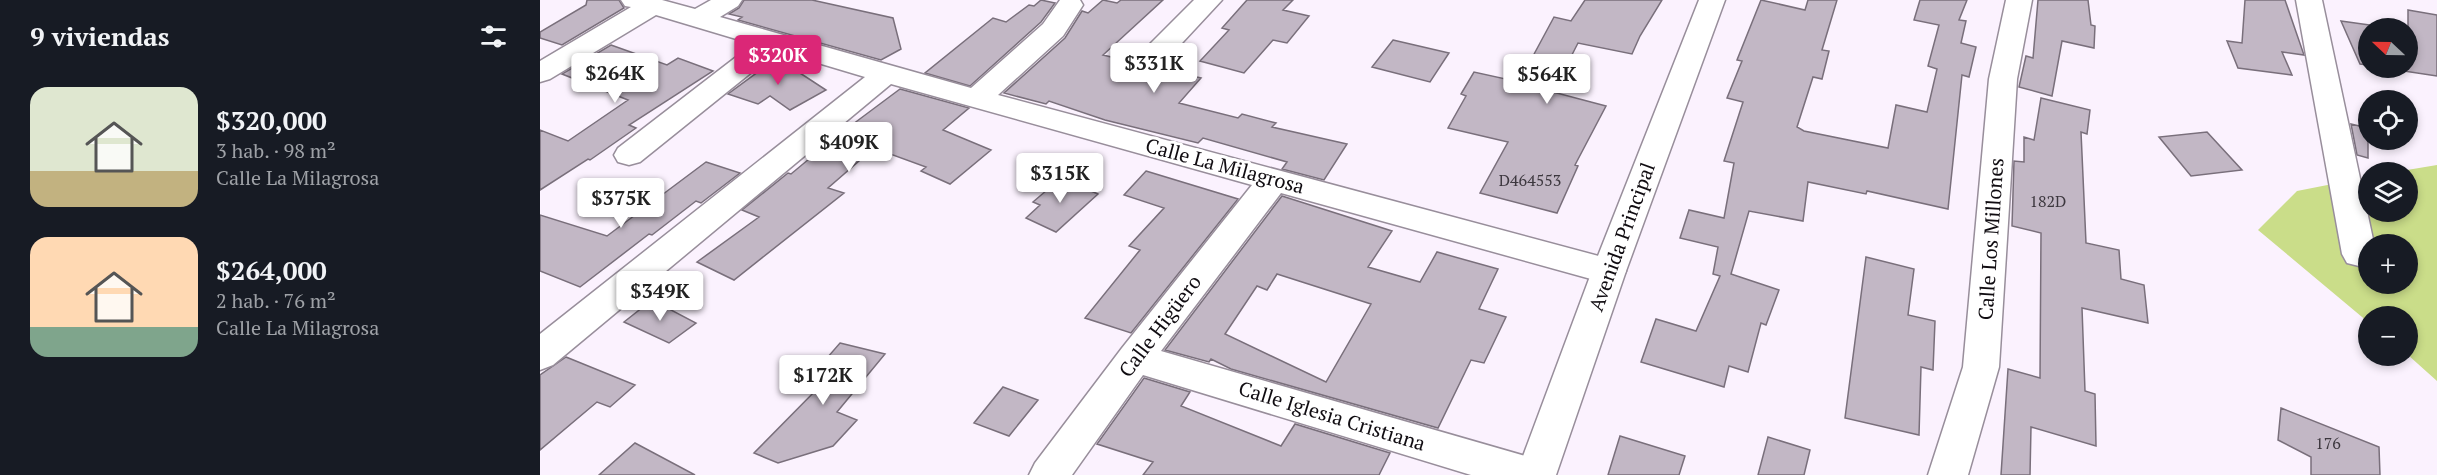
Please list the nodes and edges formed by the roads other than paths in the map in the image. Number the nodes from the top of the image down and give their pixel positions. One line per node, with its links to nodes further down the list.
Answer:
1 (729, 0): 8 (street)
2 (1209, 0): 10 (street)
3 (1712, 0): 17 (street, Avenida Principal)
4 (2019, 0): 23 (street, Calle Los Millones)
5 (2308, 0): 16 (street)
6 (643, 3): 8 (street, Calle La Milagrosa); 11 (street)
7 (1070, 5): 13 (street)
8 (698, 19): 9 (street, Calle La Milagrosa)
9 (773, 41): 12 (street, Calle La Milagrosa); 14 (street)
10 (1159, 51)
11 (540, 73)
12 (886, 74): 13 (street, Calle La Milagrosa); 18 (street)
13 (977, 98): 15 (street, Calle La Milagrosa)
14 (629, 155)
15 (1274, 179): 17 (street, Calle La Milagrosa); 19 (street, Calle Higüero)
16 (2358, 249)
17 (1609, 271): 22 (street, Avenida Principal)
18 (540, 355)
19 (1135, 358): 20 (street, Calle Higüero); 21 (street, Calle Iglesia Cristiana)
20 (1049, 475)
21 (1529, 475)
22 (1536, 475)
23 (1948, 475)

